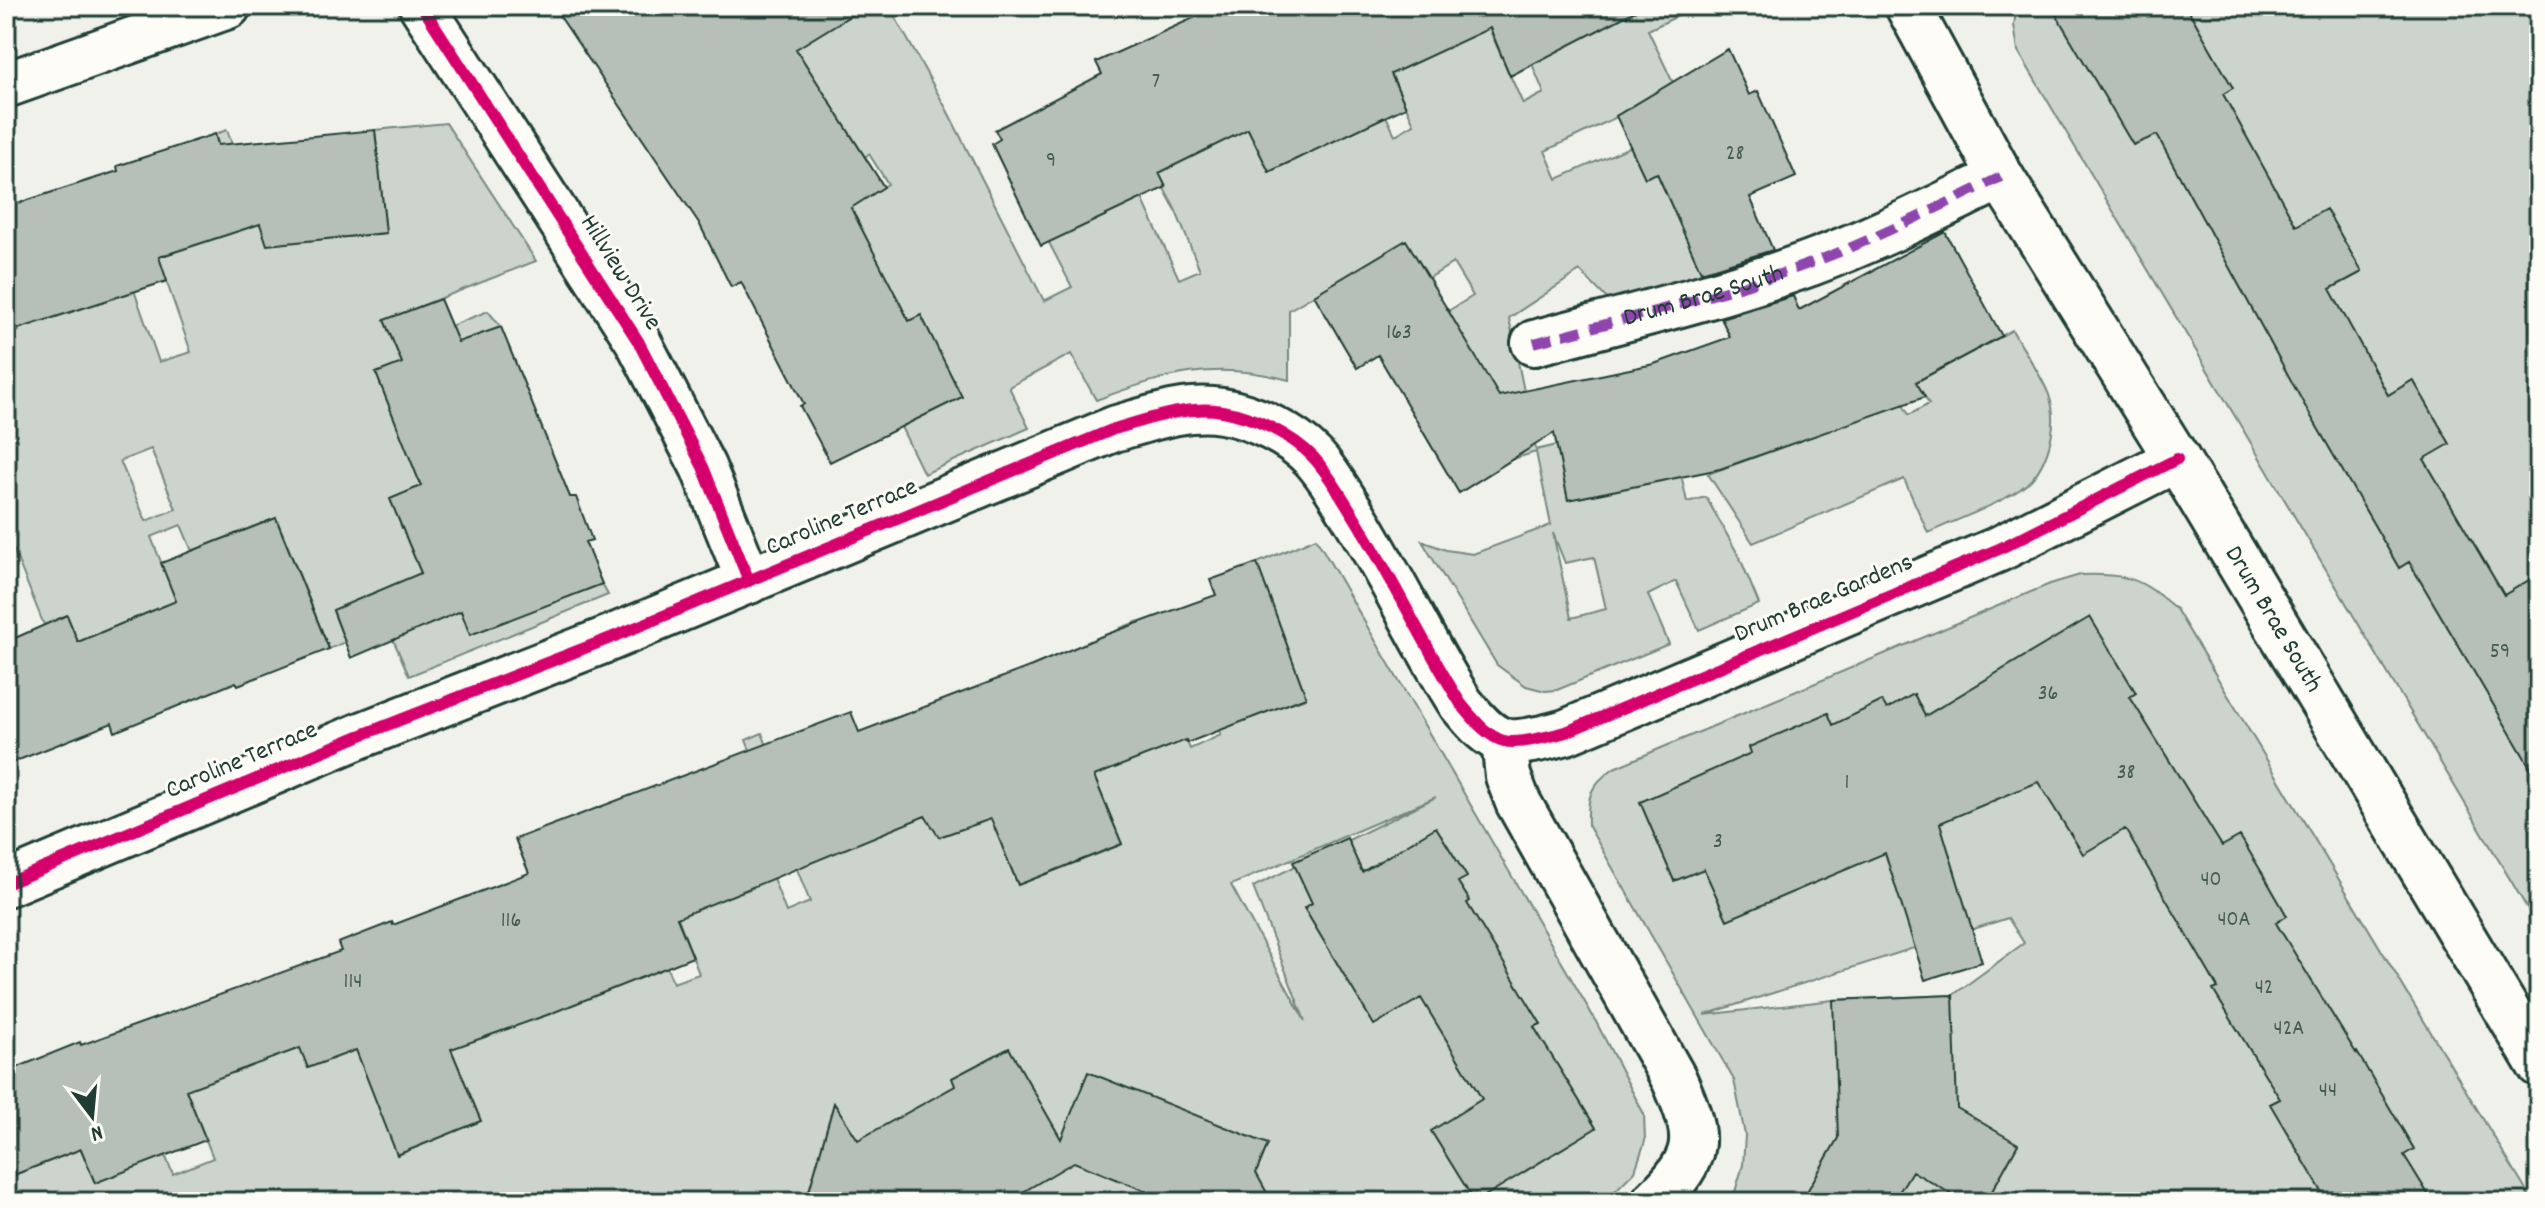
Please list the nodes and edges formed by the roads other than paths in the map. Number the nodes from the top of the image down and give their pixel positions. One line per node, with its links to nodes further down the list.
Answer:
1 (228, 6): 4 (street)
2 (422, 6): 8 (street, Hillview Drive)
3 (1908, 6): 5 (street, Drum Brae South)
4 (6, 85)
5 (2001, 177): 6 (street, Drum Brae South); 7 (street, Drum Brae South)
6 (1534, 343)
7 (2177, 459): 9 (street, Drum Brae Gardens); 11 (street, Drum Brae South)
8 (749, 581): 9 (street, Caroline Terrace); 10 (street, Caroline Terrace)
9 (1492, 734): 12 (street)
10 (6, 884)
11 (2539, 1064)
12 (1654, 1202)

